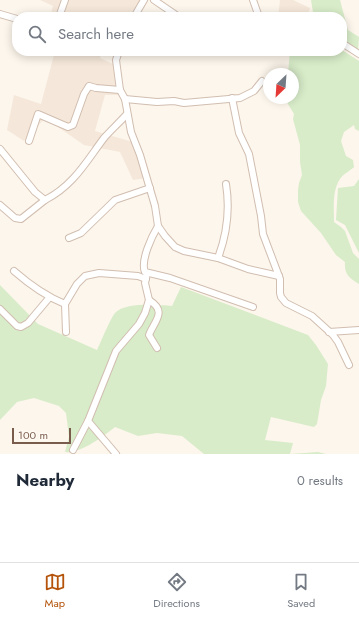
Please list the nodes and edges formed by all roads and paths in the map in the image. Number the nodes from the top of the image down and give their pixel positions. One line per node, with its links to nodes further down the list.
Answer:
1 (66, 0): 5 (street)
2 (144, 0): 6 (street)
3 (154, 0): 7 (street)
4 (253, 0): 8 (street)
5 (61, 12)
6 (137, 12)
7 (172, 12)
8 (257, 12)
9 (0, 14): 10 (street)
10 (12, 18)
11 (347, 46): 12 (street)
12 (359, 54)
13 (117, 56): 15 (street)
14 (262, 81): 16 (street)
15 (120, 90): 17 (street); 19 (street)
16 (232, 98): 17 (street); 30 (street)
17 (125, 99): 18 (street)
18 (127, 114): 22 (street); 23 (street)
19 (29, 141)
20 (0, 149): 23 (street)
21 (226, 184): 27 (street)
22 (150, 188): 25 (street); 26 (street)
23 (46, 200): 24 (street)
24 (0, 205)
25 (158, 226): 27 (street); 29 (street)
26 (70, 238)
27 (218, 258): 30 (street)
28 (14, 271): 31 (street)
29 (146, 276): 32 (street); 33 (street); 34 (street)
30 (279, 276): 38 (street)
31 (49, 298): 33 (street); 35 (street)
32 (149, 300): 39 (street); 41 (street)
33 (65, 304): 37 (street)
34 (253, 307)
35 (0, 309)
36 (359, 330): 38 (street)
37 (66, 332)
38 (329, 332): 40 (street)
39 (157, 348)
40 (348, 365)
41 (88, 420): 42 (street); 43 (street)
42 (73, 450)
43 (112, 452)

